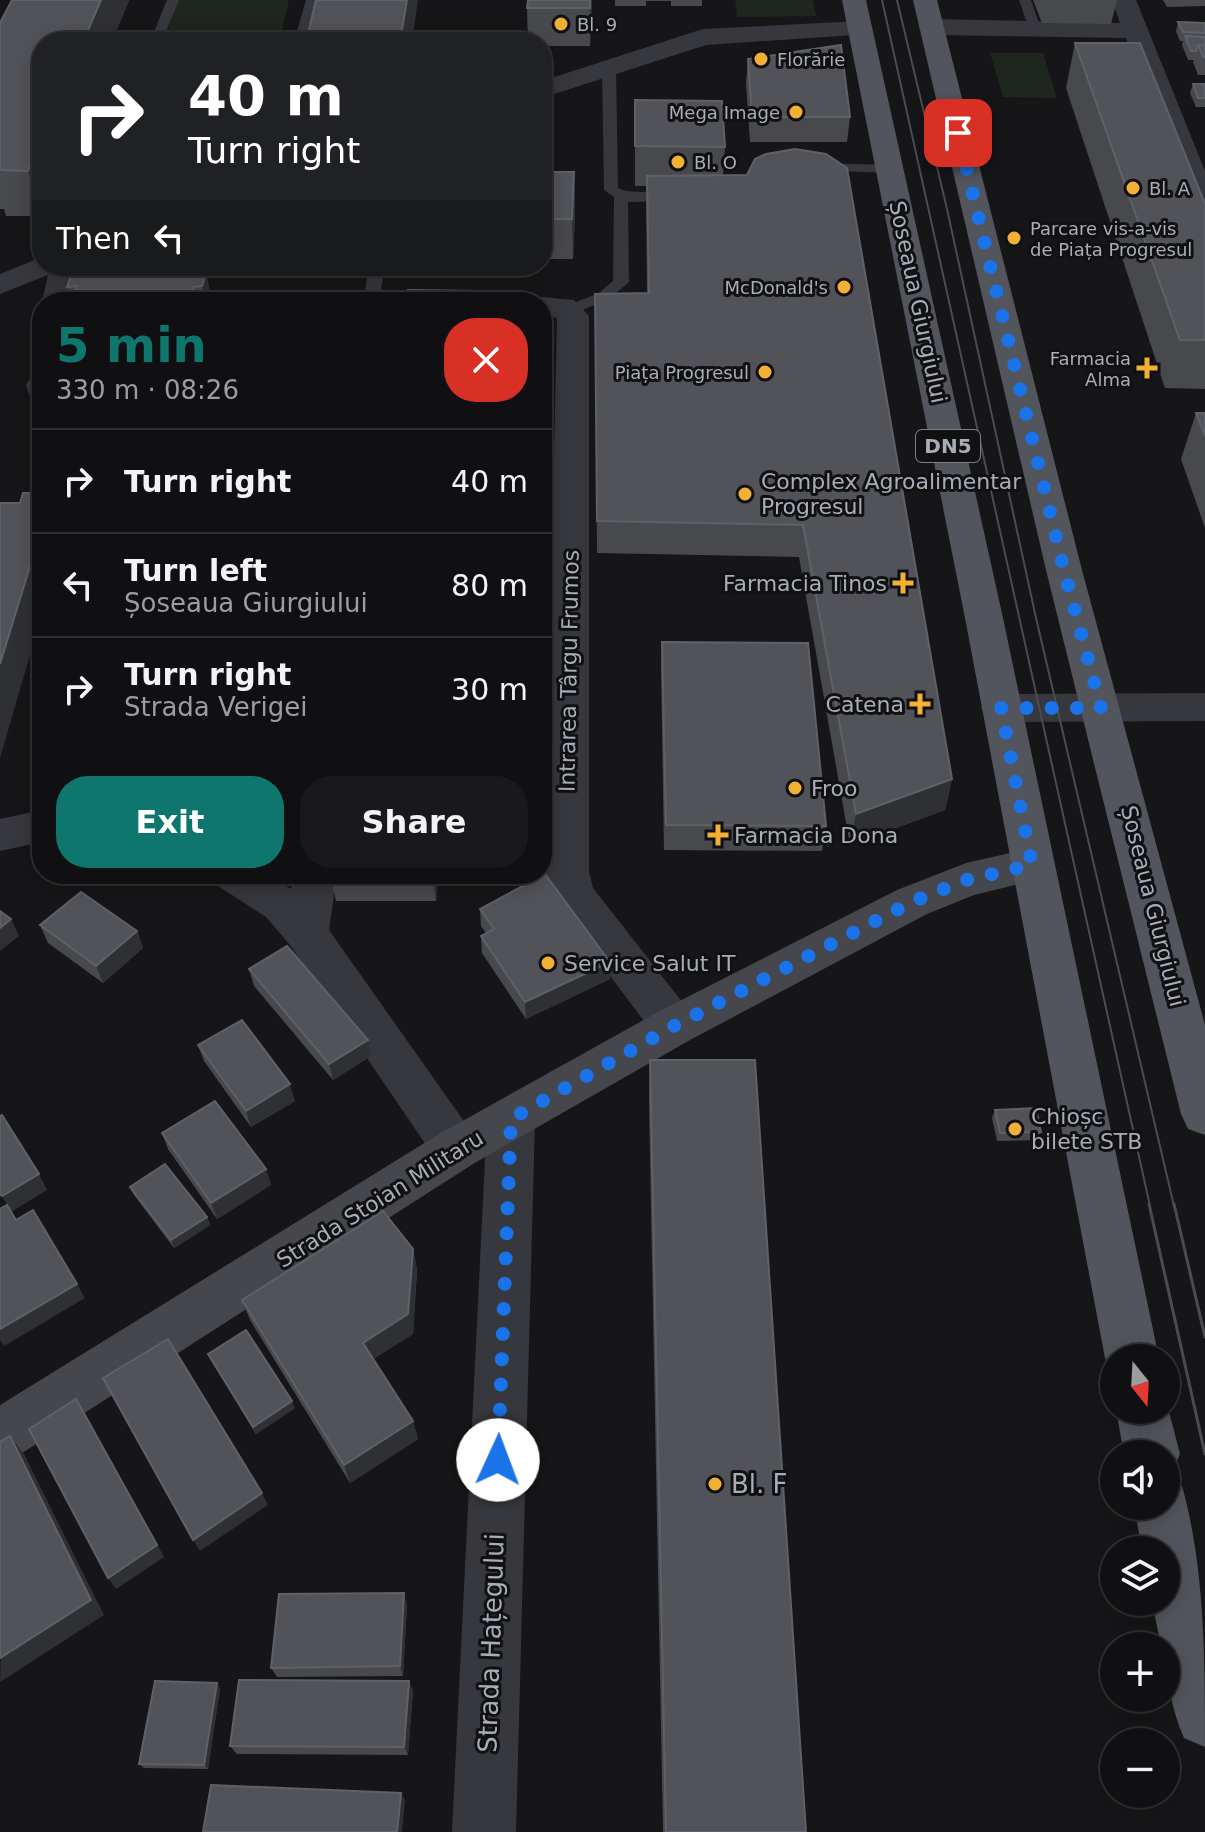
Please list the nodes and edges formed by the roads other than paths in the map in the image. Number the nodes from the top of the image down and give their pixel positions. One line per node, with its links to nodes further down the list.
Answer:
1 (173, 0): 9 (lane)
2 (312, 0): 10 (lane)
3 (1025, 0): 7 (lane)
4 (1124, 0): 8 (street)
5 (857, 14): 11 (street); 14 (main road, Șoseaua Giurgiului / DN5)
6 (928, 14): 7 (street); 23 (main road, Șoseaua Giurgiului)
7 (1035, 29): 8 (street)
8 (1137, 31): 17 (street)
9 (160, 32)
10 (303, 32)
11 (609, 68): 12 (street); 15 (lane)
12 (552, 87)
13 (798, 167): 14 (lane)
14 (890, 169): 22 (main road, Șoseaua Giurgiului / DN5)
15 (621, 196): 16 (lane); 20 (lane)
16 (688, 197)
17 (1205, 207)
18 (32, 271): 19 (street)
19 (0, 285)
20 (556, 308): 30 (street, Intrarea Târgu Frumos)
21 (1205, 707): 23 (street)
22 (1001, 708): 23 (street); 26 (main road, Șoseaua Giurgiului / DN5)
23 (1101, 708): 31 (main road, Șoseaua Giurgiului)
24 (32, 828): 25 (street)
25 (0, 835)
26 (1032, 865): 30 (street, Strada Stoian Militaru); 34 (main road, Șoseaua Giurgiului / DN5)
27 (248, 884): 29 (street)
28 (313, 884): 29 (street)
29 (306, 933): 33 (street)
30 (674, 1026): 32 (street, Strada Stoian Militaru)
31 (1205, 1114)
32 (511, 1119): 33 (street, Strada Stoian Militaru); 38 (street, Strada Hațegului)
33 (456, 1149): 35 (street, Strada Stoian Militaru)
34 (1129, 1344)
35 (0, 1436)
36 (1165, 1520): 37 (main road)
37 (1205, 1717)
38 (484, 1832)

